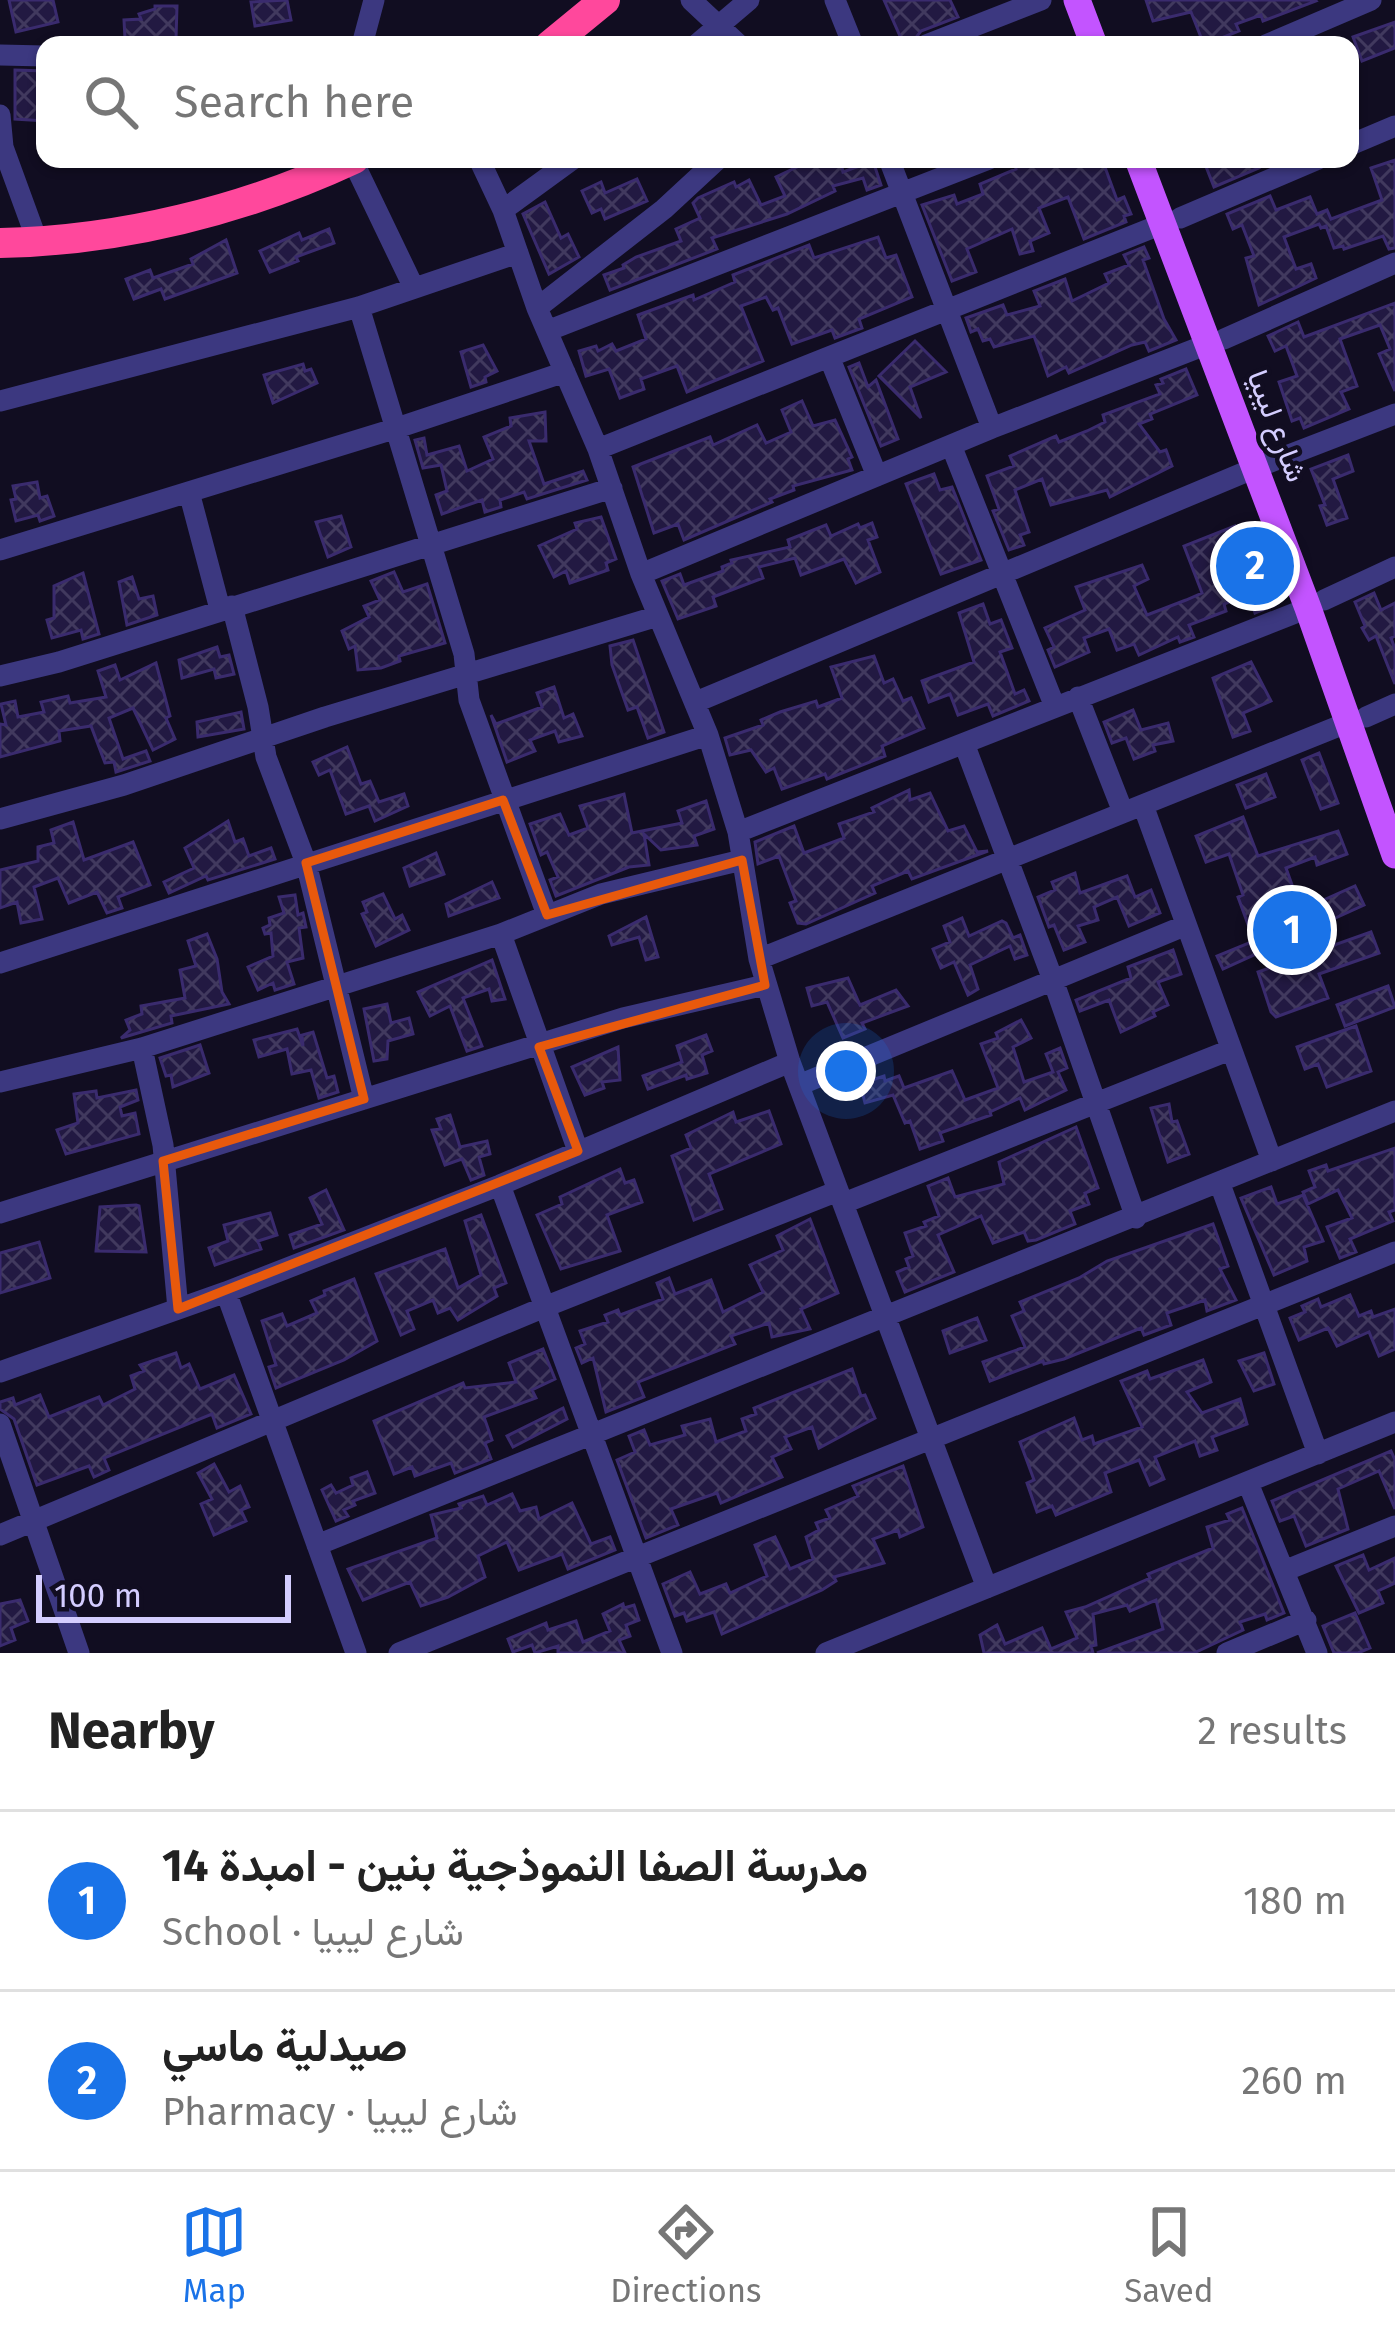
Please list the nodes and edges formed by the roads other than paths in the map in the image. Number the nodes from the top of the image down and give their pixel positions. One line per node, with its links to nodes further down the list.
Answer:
1 (374, 0): 11 (street)
2 (691, 0): 10 (street)
3 (749, 0): 10 (street)
4 (836, 0): 15 (street)
5 (1041, 0): 16 (street)
6 (1077, 0): 17 (main road)
7 (1097, 0): 18 (main road)
8 (1371, 0): 19 (street)
9 (591, 4): 12 (highway)
10 (719, 24): 13 (street); 14 (street)
11 (364, 36)
12 (559, 36)
13 (706, 36)
14 (730, 36)
15 (850, 36)
16 (949, 36)
17 (1091, 36)
18 (1111, 36)
19 (1287, 36)
20 (0, 55): 21 (street)
21 (36, 56)
22 (0, 115): 38 (street)
23 (1395, 126): 24 (street)
24 (1359, 141)
25 (333, 168): 38 (highway)
26 (357, 168): 42 (street)
27 (483, 168): 36 (street)
28 (561, 168): 36 (street)
29 (708, 168): 44 (street)
30 (892, 168): 35 (street)
31 (966, 168): 35 (street)
32 (1143, 168): 37 (main road, شارع ليبيا)
33 (1158, 168): 37 (main road, شارع ليبيا)
34 (1297, 168): 37 (street)
35 (900, 195): 45 (street); 46 (street)
36 (503, 210): 40 (street)
37 (1171, 221): 45 (street); 47 (main road, شارع ليبيا)
38 (38, 242): 39 (highway)
39 (0, 243)
40 (518, 253): 42 (street); 44 (street)
41 (1395, 263): 47 (street)
42 (415, 288): 43 (street)
43 (359, 307): 50 (street); 52 (street)
44 (537, 308): 46 (street)
45 (944, 311): 48 (street); 53 (street)
46 (547, 331): 49 (street)
47 (1216, 341): 53 (street); 56 (main road, شارع ليبيا)
48 (830, 359): 55 (street); 57 (street)
49 (565, 372): 52 (street); 55 (street)
50 (0, 401)
51 (1395, 414): 56 (street)
52 (397, 428): 59 (street); 60 (street)
53 (992, 428): 54 (street)
54 (951, 445): 57 (street); 64 (street)
55 (598, 449): 58 (street)
56 (1263, 464): 64 (street); 65 (main road, شارع ليبيا)
57 (877, 476): 63 (street)
58 (612, 488): 60 (street); 63 (street)
59 (189, 492): 61 (street); 66 (street)
60 (432, 542): 66 (street); 69 (street)
61 (0, 550)
62 (1395, 567): 65 (street)
63 (641, 574): 67 (street)
64 (1004, 574): 71 (street); 73 (street)
65 (1316, 604): 70 (street); 74 (main road, شارع ليبيا)
66 (226, 608): 68 (street); 76 (street)
67 (658, 616): 69 (street); 71 (street)
68 (0, 676)
69 (464, 676): 76 (street); 78 (street)
70 (1078, 697): 73 (street); 80 (street)
71 (696, 702): 75 (street)
72 (1395, 704): 74 (street)
73 (1055, 707): 77 (street)
74 (1357, 720): 79 (main road, شارع ليبيا); 80 (street); 83 (main road, شارع ليبيا)
75 (708, 735): 78 (street); 82 (street)
76 (262, 739): 81 (street); 86 (street)
77 (965, 746): 82 (street); 84 (street)
78 (503, 800): 86 (street); 87 (street)
79 (1395, 800)
80 (1133, 809): 84 (street); 88 (street)
81 (0, 819)
82 (738, 832): 85 (street)
83 (1395, 855)
84 (1009, 859): 90 (street); 92 (street)
85 (742, 860): 87 (street); 90 (street)
86 (306, 863): 91 (street); 94 (street)
87 (547, 915): 89 (street)
88 (1184, 926): 92 (street); 97 (street)
89 (500, 934): 94 (street); 95 (street)
90 (759, 959): 93 (street)
91 (0, 963)
92 (1054, 980): 100 (street); 102 (street)
93 (765, 985): 95 (street); 98 (street)
94 (336, 988): 96 (street); 101 (street)
95 (539, 1047): 101 (street); 104 (street)
96 (142, 1048): 99 (street); 105 (street)
97 (1230, 1050): 102 (street); 106 (street)
98 (790, 1062): 100 (street); 104 (street)
99 (0, 1082)
100 (799, 1085): 109 (street)
101 (364, 1099): 105 (street)
102 (1094, 1101): 109 (street); 111 (street)
103 (1395, 1112): 106 (street)
104 (578, 1151): 108 (street)
105 (163, 1161): 110 (street); 116 (street)
106 (1272, 1161): 107 (street)
107 (1220, 1184): 111 (street); 114 (street)
108 (500, 1185): 113 (street); 115 (street)
109 (841, 1197): 115 (street); 117 (street)
110 (0, 1214)
111 (1136, 1219): 117 (street)
112 (1395, 1252): 114 (street)
113 (226, 1292): 116 (street); 119 (street)
114 (1265, 1305): 123 (street); 124 (street)
115 (547, 1306): 119 (street); 122 (street)
116 (178, 1309): 118 (street)
117 (886, 1319): 122 (street); 123 (street)
118 (0, 1372)
119 (274, 1422): 126 (street); 129 (street)
120 (1395, 1423): 124 (street)
121 (0, 1424): 126 (street)
122 (592, 1431): 129 (street); 130 (street)
123 (930, 1441): 130 (street); 132 (street)
124 (1318, 1454): 125 (street)
125 (1248, 1483): 131 (street); 132 (street)
126 (32, 1522): 128 (street); 135 (street)
127 (1395, 1526): 131 (street)
128 (0, 1535)
129 (317, 1545): 136 (street)
130 (638, 1556): 137 (street); 138 (street)
131 (1284, 1571): 133 (street)
132 (987, 1588): 134 (street)
133 (1306, 1620): 140 (street); 141 (street)
134 (876, 1644): 139 (street)
135 (72, 1651)
136 (356, 1653)
137 (399, 1653)
138 (672, 1653)
139 (826, 1653)
140 (1227, 1653)
141 (1317, 1653)

